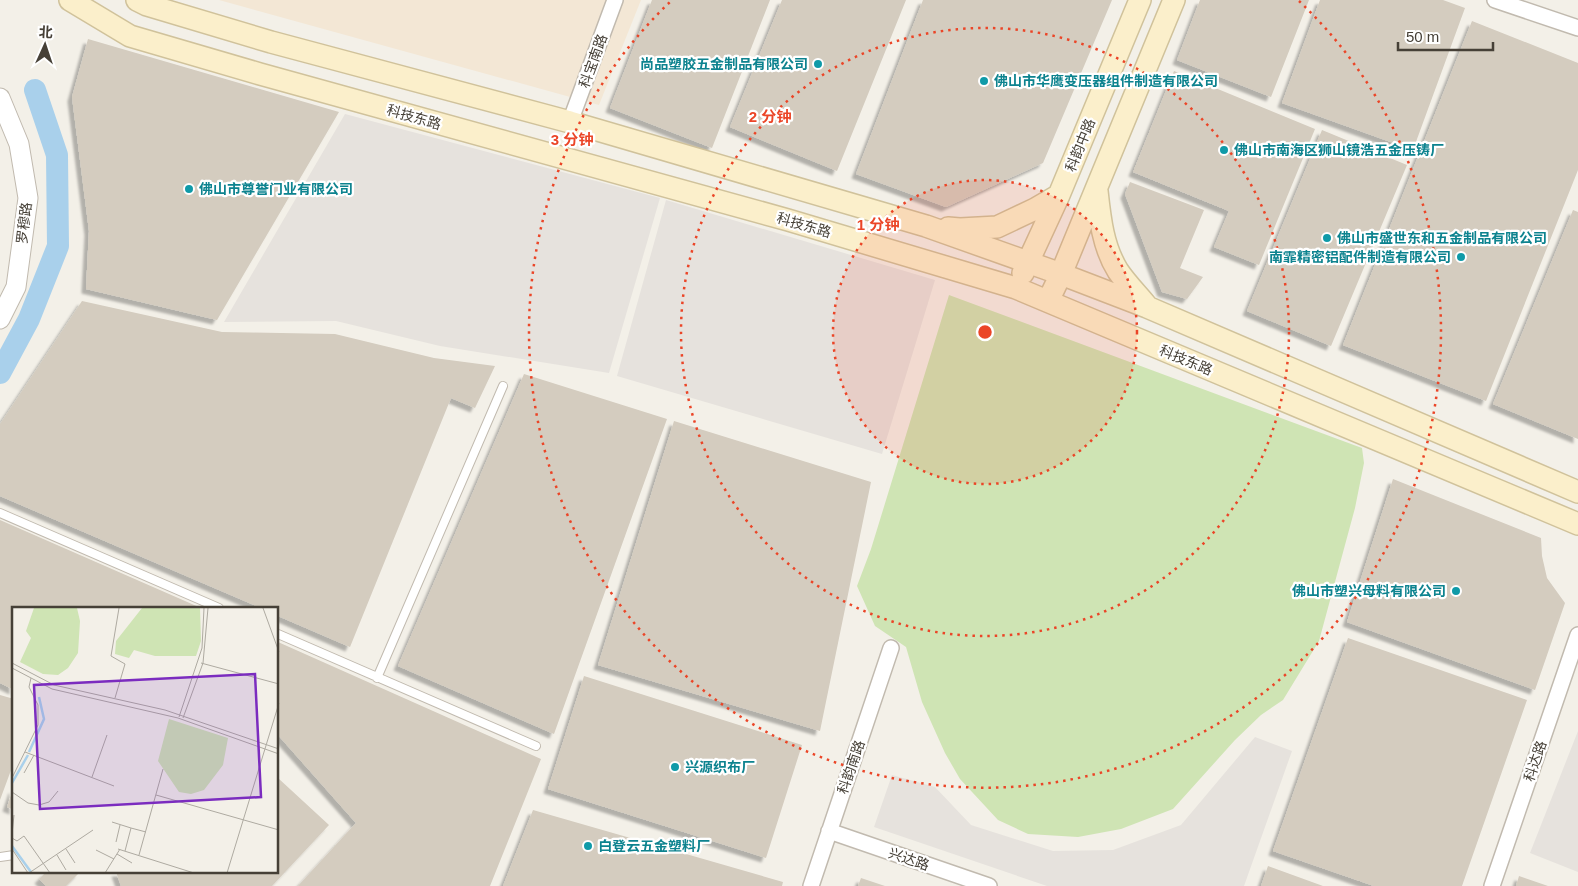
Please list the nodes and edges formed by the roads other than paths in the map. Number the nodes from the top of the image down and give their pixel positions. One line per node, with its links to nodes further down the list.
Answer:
1 (70, 0): 15 (main road, 科技东路)
2 (137, 0): 9 (main road)
3 (615, 0): 9 (street, 科宝南路)
4 (1140, 0): 11 (main road, 科韵中路)
5 (1174, 0): 10 (main road)
6 (1495, 0): 7 (street)
7 (1578, 28)
8 (0, 98): 18 (street, 罗穆路)
9 (570, 122): 12 (main road)
10 (1097, 186): 14 (main road); 17 (main road)
11 (1059, 195): 12 (main road); 13 (main road, 科韵中路)
12 (926, 226): 13 (main road)
13 (1028, 262): 14 (main road); 15 (main road, 科韵中路)
14 (1062, 274): 16 (main road); 17 (main road)
15 (1016, 288): 16 (main road, 科技东路)
16 (1048, 301): 22 (main road, 科技东路)
17 (1147, 307): 20 (main road)
18 (0, 319)
19 (503, 386): 27 (lane)
20 (1578, 492)
21 (0, 512): 23 (lane)
22 (1578, 524)
23 (217, 607)
24 (279, 634): 27 (lane)
25 (1578, 636): 32 (street, 科达路)
26 (892, 648): 29 (street, 科韵南路)
27 (377, 678): 28 (lane)
28 (536, 746)
29 (829, 831): 30 (street, 科韵南路); 31 (street, 兴达路)
30 (811, 886)
31 (989, 886)
32 (1492, 886)

